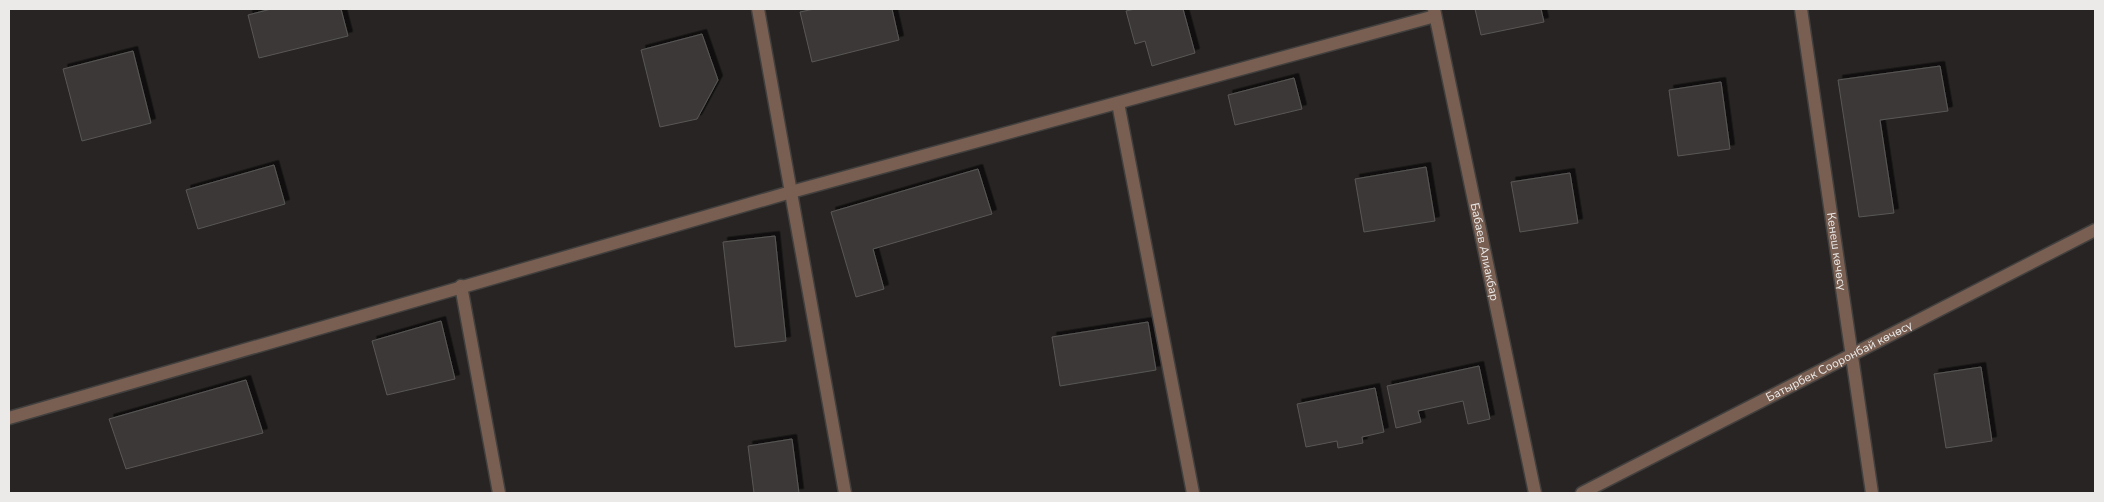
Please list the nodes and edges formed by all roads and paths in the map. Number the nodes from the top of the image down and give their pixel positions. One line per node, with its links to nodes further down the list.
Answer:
1 (758, 9): 5 (street)
2 (1801, 9): 8 (street, Кенеш көчөсү)
3 (1435, 12): 4 (street); 13 (street, Бабаев Алиакбар)
4 (1118, 103): 5 (street); 12 (street)
5 (791, 192): 7 (street); 11 (street)
6 (2095, 230): 8 (street, Батырбек Сооронбай көчөсү)
7 (461, 286): 9 (street); 10 (street)
8 (1851, 356): 14 (street, Батырбек Сооронбай көчөсү); 15 (street, Кенеш көчөсү)
9 (9, 418)
10 (499, 493)
11 (845, 493)
12 (1194, 493)
13 (1535, 493)
14 (1582, 493)
15 (1872, 493)

